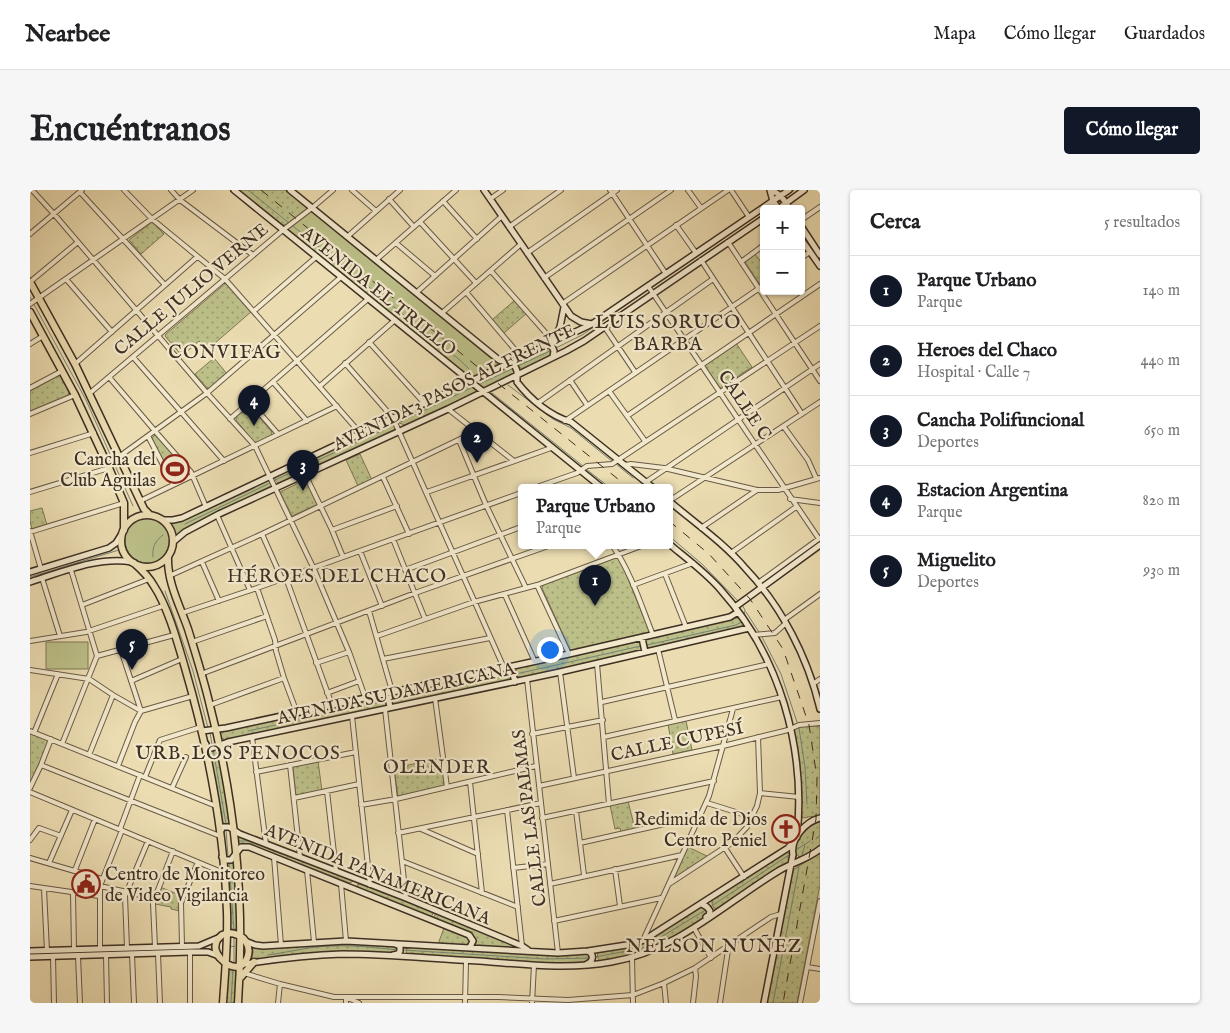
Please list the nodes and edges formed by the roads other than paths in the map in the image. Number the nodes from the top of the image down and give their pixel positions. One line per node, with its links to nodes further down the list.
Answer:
1 (31, 190): 37 (street)
2 (124, 190): 41 (street)
3 (171, 190): 26 (street)
4 (193, 190): 26 (street)
5 (234, 190): 48 (main road, AVENIDA EL TRILLO)
6 (290, 190): 33 (main road, AVENIDA EL TRILLO)
7 (334, 190): 33 (street, CALLE JULIO VERNE)
8 (352, 190): 35 (street)
9 (400, 190): 23 (street)
10 (456, 190): 27 (street)
11 (484, 190): 24 (main road)
12 (502, 190): 24 (street)
13 (561, 190): 47 (street)
14 (616, 190): 22 (street)
15 (671, 190): 42 (street)
16 (688, 190): 34 (street)
17 (729, 190): 34 (street); 39 (street)
18 (771, 190): 25 (main road); 28 (main road)
19 (789, 190): 25 (main road, AVENIDA 3 PASOS AL FRENTE)
20 (804, 190): 25 (main road, AVENIDA 3 PASOS AL FRENTE)
21 (81, 191): 37 (street); 52 (street)
22 (611, 192): 42 (street); 63 (street)
23 (389, 199): 35 (street); 46 (street)
24 (490, 199): 38 (main road)
25 (783, 199): 29 (main road, AVENIDA 3 PASOS AL FRENTE); 30 (main road, AVENIDA 3 PASOS AL FRENTE); 31 (main road)
26 (180, 200): 41 (street); 65 (street)
27 (443, 201): 44 (street); 53 (street)
28 (776, 205)
29 (777, 205)
30 (777, 205)
31 (787, 205)
32 (820, 207): 40 (street)
33 (312, 208): 48 (street, CALLE JULIO VERNE); 51 (main road, AVENIDA EL TRILLO)
34 (701, 208): 45 (street)
35 (376, 211): 51 (street)
36 (760, 213): 39 (main road, AVENIDA 3 PASOS AL FRENTE)
37 (54, 214): 50 (street); 54 (street)
38 (502, 216): 47 (main road); 53 (street)
39 (750, 217): 64 (main road, AVENIDA 3 PASOS AL FRENTE)
40 (805, 217)
41 (152, 219): 52 (street); 68 (street)
42 (630, 219): 58 (street); 80 (street)
43 (760, 221): 55 (main road, AVENIDA 3 PASOS AL FRENTE)
44 (420, 222): 46 (street); 70 (street)
45 (676, 225): 58 (street); 64 (street)
46 (414, 227): 56 (street)
47 (509, 227): 57 (main road)
48 (283, 229): 65 (street, CALLE JULIO VERNE); 69 (main road, AVENIDA EL TRILLO)
49 (805, 231): 60 (main road)
50 (30, 234)
51 (347, 237): 72 (main road, AVENIDA EL TRILLO)
52 (123, 239): 71 (street); 86 (street)
53 (477, 239): 70 (street)
54 (78, 242): 71 (street); 84 (street)
55 (728, 242): 73 (main road, AVENIDA 3 PASOS AL FRENTE); 74 (street)
56 (396, 243): 72 (street); 78 (street)
57 (521, 244): 63 (main road); 76 (street)
58 (648, 245): 77 (street); 94 (street)
59 (805, 245): 62 (main road)
60 (818, 247): 67 (main road)
61 (760, 248): 74 (street)
62 (810, 252): 66 (street); 75 (main road)
63 (527, 253): 80 (main road)
64 (696, 253): 77 (main road, AVENIDA 3 PASOS AL FRENTE)
65 (253, 255): 82 (street, CALLE JULIO VERNE)
66 (805, 255)
67 (820, 255)
68 (197, 257): 82 (street); 86 (street)
69 (316, 257): 79 (main road, AVENIDA EL TRILLO); 97 (street)
70 (454, 259): 78 (street); 85 (street)
71 (93, 260): 81 (street); 96 (street)
72 (376, 260): 90 (main road, AVENIDA EL TRILLO)
73 (701, 260): 83 (street); 89 (main road, AVENIDA 3 PASOS AL FRENTE)
74 (741, 262): 88 (street)
75 (820, 266)
76 (491, 270): 85 (street); 116 (street)
77 (666, 274): 89 (main road, AVENIDA 3 PASOS AL FRENTE)
78 (435, 276): 90 (street)
79 (341, 277): 92 (main road, AVENIDA EL TRILLO); 108 (street)
80 (544, 278): 94 (main road)
81 (66, 279): 93 (street); 106 (street)
82 (225, 279): 97 (street); 110 (street, CALLE JULIO VERNE)
83 (713, 279): 95 (street); 99 (street)
84 (30, 282): 93 (highway)
85 (476, 283): 91 (street)
86 (165, 284): 96 (street)
87 (820, 284): 101 (street)
88 (759, 288): 95 (street); 101 (street)
89 (651, 289): 99 (street, CALLE C); 103 (main road, AVENIDA 3 PASOS AL FRENTE); 104 (main road, AVENIDA 3 PASOS AL FRENTE)
90 (417, 292): 100 (main road, AVENIDA EL TRILLO)
91 (466, 292): 100 (street); 119 (street)
92 (368, 299): 102 (main road, AVENIDA EL TRILLO); 120 (street)
93 (34, 302): 124 (highway)
94 (563, 306): 103 (main road); 116 (main road)
95 (731, 307): 107 (street); 111 (street)
96 (137, 310): 106 (street); 110 (street)
97 (254, 310): 108 (street)
98 (30, 312): 109 (highway)
99 (667, 312): 111 (street, CALLE C); 115 (street)
100 (442, 313): 123 (main road, AVENIDA EL TRILLO)
101 (775, 314): 107 (street); 113 (street)
102 (395, 320): 112 (street); 131 (main road, AVENIDA EL TRILLO)
103 (592, 324): 116 (main road, AVENIDA 3 PASOS AL FRENTE)
104 (604, 326): 115 (street); 118 (main road, AVENIDA 3 PASOS AL FRENTE)
105 (820, 326): 113 (street)
106 (112, 332): 124 (street)
107 (749, 332): 121 (street); 126 (street)
108 (275, 335): 120 (street); 145 (street)
109 (43, 336): 114 (street); 128 (highway)
110 (158, 336): 117 (street, CALLE JULIO VERNE); 145 (street)
111 (684, 338): 126 (street, CALLE C); 129 (street)
112 (369, 342): 122 (street); 150 (street)
113 (795, 342): 121 (street); 127 (street)
114 (30, 344)
115 (618, 346): 129 (street); 133 (street)
116 (552, 347): 118 (main road); 119 (main road, AVENIDA 3 PASOS AL FRENTE)
117 (133, 357): 132 (street, CALLE JULIO VERNE); 154 (street)
118 (553, 357): 130 (main road, AVENIDA 3 PASOS AL FRENTE)
119 (522, 358): 123 (main road, AVENIDA 3 PASOS AL FRENTE)
120 (297, 361): 135 (street); 137 (street)
121 (767, 361): 140 (street); 143 (street)
122 (345, 363): 137 (street); 159 (street)
123 (513, 363): 130 (main road); 136 (main road, AVENIDA 3 PASOS AL FRENTE)
124 (75, 364): 144 (highway)
125 (820, 364): 127 (street)
126 (701, 365): 143 (street, CALLE C); 157 (street)
127 (812, 370): 134 (street); 140 (street)
128 (62, 371): 139 (street); 146 (highway)
129 (635, 372): 142 (street)
130 (517, 373): 141 (main road, AVENIDA 3 PASOS AL FRENTE); 149 (main road)
131 (463, 376): 136 (main road, AVENIDA EL TRILLO); 138 (main road)
132 (110, 377): 144 (street, CALLE JULIO VERNE); 165 (street)
133 (570, 380): 149 (street); 151 (street)
134 (820, 381)
135 (273, 382): 147 (street); 161 (street)
136 (471, 383): 138 (main road, AVENIDA 3 PASOS AL FRENTE); 141 (main road, AVENIDA EL TRILLO)
137 (320, 386): 152 (street)
138 (461, 386): 150 (main road, AVENIDA 3 PASOS AL FRENTE)
139 (30, 388)
140 (785, 388): 156 (street); 160 (street)
141 (480, 390): 153 (main road, AVENIDA 3 PASOS AL FRENTE); 175 (main road, AVENIDA EL TRILLO)
142 (609, 390): 151 (street); 157 (street)
143 (719, 392): 160 (street, CALLE C); 172 (street)
144 (90, 393): 177 (highway)
145 (207, 393): 154 (street); 158 (street)
146 (75, 395): 155 (street); 167 (highway)
147 (250, 402): 158 (street); 168 (street)
148 (820, 402): 156 (street)
149 (538, 403): 162 (main road)
150 (425, 404): 159 (main road, AVENIDA 3 PASOS AL FRENTE)
151 (587, 405): 162 (street)
152 (337, 406): 161 (street); 169 (street)
153 (448, 408): 164 (main road, AVENIDA 3 PASOS AL FRENTE); 166 (street)
154 (181, 413): 165 (street); 178 (street)
155 (30, 414)
156 (802, 414): 163 (street)
157 (627, 416): 172 (street)
158 (230, 419): 174 (street)
159 (394, 420): 164 (street); 169 (main road, AVENIDA 3 PASOS AL FRENTE)
160 (737, 420): 173 (street, CALLE C); 184 (street)
161 (307, 421): 168 (street)
162 (565, 421): 180 (main road)
163 (784, 426): 173 (street); 192 (street)
164 (398, 429): 181 (street); 186 (main road, AVENIDA 3 PASOS AL FRENTE)
165 (155, 431): 170 (street); 187 (street)
166 (477, 431): 171 (street); 179 (street)
167 (94, 433): 176 (street); 183 (highway)
168 (278, 434): 174 (street)
169 (361, 434): 191 (main road, AVENIDA 3 PASOS AL FRENTE)
170 (148, 436): 177 (street); 194 (street)
171 (459, 440): 181 (street); 188 (street)
172 (645, 440): 180 (street)
173 (755, 445): 190 (street); 199 (street, CALLE C)
174 (255, 446): 178 (street); 191 (street)
175 (552, 448): 179 (street); 185 (main road, AVENIDA EL TRILLO)
176 (30, 452)
177 (120, 456): 206 (highway)
178 (224, 461): 187 (street)
179 (514, 461): 188 (street)
180 (615, 461): 182 (main road); 185 (street)
181 (412, 462): 189 (street); 202 (street)
182 (624, 465): 184 (street); 193 (main road)
183 (109, 468): 201 (street); 208 (highway)
184 (664, 468): 190 (street); 193 (street)
185 (581, 470): 195 (street); 196 (main road, AVENIDA EL TRILLO)
186 (305, 474): 198 (main road, AVENIDA 3 PASOS AL FRENTE); 210 (street)
187 (192, 475): 194 (street); 213 (street)
188 (473, 475): 202 (street); 211 (street)
189 (383, 476): 210 (street); 212 (street)
190 (705, 477): 200 (street); 204 (street)
191 (270, 478): 198 (street); 213 (main road, AVENIDA 3 PASOS AL FRENTE)
192 (818, 478): 199 (street)
193 (646, 482): 197 (main road)
194 (173, 484): 206 (street)
195 (553, 484)
196 (598, 484)
197 (648, 484)
198 (274, 487): 216 (main road); 217 (street)
199 (784, 488): 200 (street); 205 (street, CALLE C)
200 (757, 490): 221 (street)
201 (30, 492)
202 (427, 492): 219 (street)
203 (518, 494): 211 (street)
204 (673, 498)
205 (790, 499): 207 (street); 214 (street, CALLE C)
206 (140, 501): 215 (highway)
207 (820, 502)
208 (124, 503): 223 (street); 224 (highway)
209 (673, 504): 221 (main road)
210 (320, 505): 217 (street); 222 (street)
211 (486, 505): 219 (street); 227 (street)
212 (396, 506): 222 (street); 226 (street)
213 (206, 507): 218 (main road, AVENIDA 3 PASOS AL FRENTE)
214 (796, 507): 229 (street, CALLE C); 238 (street)
215 (150, 515): 218 (highway); 224 (highway)
216 (217, 515): 230 (main road); 232 (street)
217 (291, 519): 225 (street); 246 (street)
218 (162, 520): 230 (highway)
219 (440, 522): 226 (street); 237 (street)
220 (518, 528): 227 (street)
221 (701, 528): 238 (main road)
222 (332, 530): 241 (street)
223 (30, 531): 247 (street)
224 (124, 531): 244 (highway); 247 (main road)
225 (262, 534): 232 (street); 255 (street)
226 (409, 534): 228 (street)
227 (501, 535): 237 (street); 242 (street)
228 (393, 539): 236 (street); 249 (street)
229 (820, 541): 260 (main road)
230 (173, 542): 240 (highway)
231 (673, 547): 245 (main road)
232 (231, 548): 243 (street); 263 (street)
233 (539, 549): 242 (street)
234 (615, 549): 239 (street)
235 (634, 549): 239 (street)
236 (360, 551): 241 (street); 271 (street)
237 (452, 552): 249 (street); 253 (street)
238 (731, 553): 260 (main road)
239 (620, 555): 258 (street); 259 (street)
240 (168, 557): 244 (highway); 252 (highway)
241 (343, 557): 246 (street)
242 (512, 559): 253 (street); 262 (street)
243 (202, 562): 252 (street); 267 (street)
244 (133, 563): 248 (main road); 256 (highway)
245 (693, 563): 251 (street); 272 (main road)
246 (312, 567): 255 (street); 279 (street)
247 (40, 569): 250 (main road)
248 (71, 570): 254 (main road); 269 (street)
249 (405, 570): 264 (street)
250 (30, 572)
251 (665, 574): 259 (street); 280 (street)
252 (169, 576): 275 (highway)
253 (463, 576): 264 (street); 268 (street)
254 (42, 578): 257 (main road); 287 (street)
255 (284, 578): 261 (street); 283 (street)
256 (149, 579): 269 (street); 270 (highway)
257 (30, 582)
258 (537, 584): 262 (street); 298 (street)
259 (633, 585): 285 (street)
260 (760, 585): 272 (main road); 278 (main road)
261 (257, 588): 263 (street); 276 (street)
262 (526, 588): 265 (street)
263 (250, 590): 267 (street)
264 (415, 593): 271 (street); 277 (street)
265 (505, 594): 268 (street); 302 (street)
266 (820, 594): 278 (street)
267 (219, 601): 275 (street)
268 (474, 602): 277 (street); 289 (street)
269 (82, 605): 282 (street)
270 (163, 606): 282 (street); 284 (highway)
271 (382, 606): 273 (street)
272 (735, 607): 274 (main road)
273 (369, 610): 279 (street); 288 (street)
274 (738, 612): 280 (main road, AVENIDA SUDAMERICANA); 281 (main road)
275 (182, 613): 292 (highway)
276 (267, 616): 292 (street); 293 (street)
277 (425, 619): 288 (street)
278 (785, 622): 286 (street); 319 (main road)
279 (337, 623): 283 (street); 296 (street)
280 (686, 628): 285 (main road, AVENIDA SUDAMERICANA)
281 (749, 628): 286 (main road); 294 (main road, AVENIDA SUDAMERICANA)
282 (90, 631): 287 (street); 299 (street)
283 (307, 634): 293 (street); 303 (street)
284 (174, 635): 295 (street); 301 (highway)
285 (653, 635): 290 (main road, AVENIDA SUDAMERICANA)
286 (753, 635): 305 (main road)
287 (60, 636): 291 (street)
288 (377, 636): 300 (street)
289 (490, 638): 300 (street); 307 (street)
290 (642, 638): 297 (main road); 298 (main road, AVENIDA SUDAMERICANA)
291 (30, 641)
292 (192, 642): 311 (highway)
293 (276, 646): 311 (street); 312 (street)
294 (658, 649): 297 (main road, AVENIDA SUDAMERICANA); 320 (street)
295 (121, 650): 299 (street); 316 (street)
296 (349, 652): 303 (street); 317 (street)
297 (645, 652): 304 (main road, AVENIDA SUDAMERICANA)
298 (569, 654): 302 (main road, AVENIDA SUDAMERICANA)
299 (97, 656): 313 (street)
300 (383, 658): 321 (street)
301 (182, 659): 316 (street); 324 (highway)
302 (535, 662): 306 (main road, AVENIDA SUDAMERICANA)
303 (316, 663): 322 (street)
304 (597, 664): 309 (main road, AVENIDA SUDAMERICANA); 328 (street)
305 (769, 664): 320 (street); 326 (main road)
306 (511, 666): 307 (main road, AVENIDA SUDAMERICANA); 318 (main road)
307 (504, 668): 321 (main road, AVENIDA SUDAMERICANA)
308 (30, 670): 310 (street)
309 (560, 672): 314 (main road, AVENIDA SUDAMERICANA); 340 (street)
310 (58, 674): 313 (street); 344 (street)
311 (202, 674): 329 (highway)
312 (284, 678): 329 (street); 335 (street)
313 (89, 679): 323 (street); 350 (street)
314 (527, 679): 318 (main road, AVENIDA SUDAMERICANA); 345 (street, CALLE LAS PALMAS)
315 (820, 679): 319 (street)
316 (131, 681): 334 (street)
317 (359, 681): 322 (street); 325 (street)
318 (515, 682): 327 (main road, AVENIDA SUDAMERICANA)
319 (813, 684): 333 (main road)
320 (667, 687): 328 (street); 338 (street)
321 (389, 692): 325 (main road, AVENIDA SUDAMERICANA); 331 (main road)
322 (328, 693): 330 (street)
323 (113, 695): 334 (street); 354 (street)
324 (192, 696): 334 (street); 343 (highway)
325 (365, 697): 330 (main road, AVENIDA SUDAMERICANA)
326 (782, 697): 332 (street); 341 (main road)
327 (435, 698): 331 (main road, AVENIDA SUDAMERICANA); 370 (street)
328 (602, 702): 337 (street)
329 (210, 705): 342 (highway)
330 (332, 705): 335 (main road, AVENIDA SUDAMERICANA)
331 (388, 708): 336 (main road, AVENIDA SUDAMERICANA); 376 (street)
332 (733, 709): 338 (street); 351 (street)
333 (820, 709)
334 (141, 711): 358 (street)
335 (297, 713): 342 (main road, AVENIDA SUDAMERICANA)
336 (352, 716): 346 (main road, AVENIDA SUDAMERICANA); 353 (street)
337 (603, 720): 340 (street); 347 (street)
338 (675, 720): 347 (street)
339 (820, 723): 341 (street, CALLE CUPESÍ)
340 (567, 726): 345 (street); 363 (street)
341 (791, 727): 348 (street, CALLE CUPESÍ); 375 (main road)
342 (214, 729): 343 (main road, AVENIDA SUDAMERICANA); 352 (highway)
343 (202, 731): 352 (main road); 362 (street); 382 (highway)
344 (32, 732): 349 (street)
345 (532, 734): 359 (street, CALLE LAS PALMAS)
346 (252, 737): 352 (main road, AVENIDA SUDAMERICANA); 361 (street)
347 (604, 737): 360 (street)
348 (758, 737): 351 (street, CALLE CUPESÍ); 373 (street)
349 (51, 739): 350 (street); 356 (street)
350 (62, 744): 354 (street)
351 (723, 746): 360 (street, CALLE CUPESÍ); 364 (street)
352 (214, 747): 394 (highway)
353 (356, 752): 357 (street); 366 (street)
354 (89, 755): 358 (street)
355 (186, 757): 369 (street)
356 (41, 765): 368 (street); 377 (street)
357 (290, 765): 361 (street); 374 (street)
358 (118, 766): 362 (street)
359 (536, 766): 365 (street); 367 (street, CALLE LAS PALMAS)
360 (606, 771): 363 (street, CALLE CUPESÍ); 381 (street)
361 (256, 772): 402 (street)
362 (142, 776): 369 (street); 377 (street)
363 (574, 778): 367 (street, CALLE CUPESÍ)
364 (714, 781): 379 (street); 381 (street)
365 (470, 782): 370 (street); 387 (street)
366 (359, 784): 371 (street); 380 (street)
367 (539, 786): 378 (street, CALLE LAS PALMAS)
368 (30, 788)
369 (172, 788): 382 (street)
370 (447, 788): 376 (street)
371 (326, 791): 374 (street); 425 (street)
372 (30, 792): 383 (street)
373 (760, 793): 375 (street); 388 (street)
374 (294, 798): 412 (street)
375 (799, 798): 398 (main road)
376 (396, 799): 380 (street); 396 (street)
377 (130, 801): 392 (street); 395 (street)
378 (540, 803): 384 (street); 389 (street, CALLE LAS PALMAS)
379 (707, 803): 386 (street); 388 (street)
380 (361, 804): 436 (street)
381 (609, 804): 385 (street)
382 (216, 806): 395 (highway)
383 (72, 810): 391 (street); 397 (street)
384 (507, 810): 387 (street); 420 (street)
385 (576, 811): 389 (street); 401 (street)
386 (700, 816): 401 (street); 409 (street)
387 (475, 817): 393 (street); 407 (street)
388 (752, 817): 403 (street)
389 (542, 818): 418 (street, CALLE LAS PALMAS)
390 (820, 818): 398 (main road)
391 (96, 820): 392 (street); 422 (street)
392 (121, 829): 400 (street); 431 (street)
393 (421, 829): 396 (street); 407 (street)
394 (233, 830): 395 (main road); 402 (main road, AVENIDA PANAMERICANA); 406 (highway)
395 (220, 834): 410 (highway)
396 (398, 834): 414 (street)
397 (61, 836): 399 (street); 417 (street)
398 (796, 839): 408 (main road); 429 (main road)
399 (30, 840)
400 (148, 841): 405 (street); 442 (street)
401 (580, 843): 427 (street)
402 (266, 844): 412 (main road, AVENIDA PANAMERICANA)
403 (725, 848): 429 (street); 435 (street)
404 (819, 850): 415 (main road)
405 (173, 851): 416 (street); 446 (street)
406 (236, 854): 410 (main road, AVENIDA PANAMERICANA); 411 (main road, AVENIDA PANAMERICANA); 460 (highway)
407 (478, 854): 444 (street)
408 (793, 854): 415 (main road); 419 (main road)
409 (682, 855): 421 (street); 435 (street)
410 (222, 857): 426 (highway)
411 (274, 857): 423 (main road, AVENIDA PANAMERICANA); 467 (street)
412 (300, 857): 425 (main road, AVENIDA PANAMERICANA)
413 (30, 858): 417 (street)
414 (402, 861): 444 (street); 447 (street)
415 (800, 861): 419 (main road); 428 (main road)
416 (198, 862): 426 (street); 468 (street)
417 (49, 863): 422 (street)
418 (548, 864): 420 (street); 434 (street, CALLE LAS PALMAS)
419 (791, 865): 424 (main road); 428 (main road)
420 (513, 868): 452 (street)
421 (615, 869): 427 (street); 451 (street)
422 (75, 870): 431 (street)
423 (307, 870): 433 (main road, AVENIDA PANAMERICANA); 464 (street)
424 (780, 870): 428 (main road); 453 (main road)
425 (336, 871): 430 (main road, AVENIDA PANAMERICANA)
426 (224, 873): 456 (highway)
427 (584, 875): 434 (street)
428 (789, 875): 454 (main road)
429 (744, 877): 450 (main road)
430 (353, 878): 432 (main road, AVENIDA PANAMERICANA); 439 (main road)
431 (102, 879): 438 (street)
432 (360, 881): 436 (main road, AVENIDA PANAMERICANA); 441 (main road)
433 (341, 884): 439 (main road, AVENIDA PANAMERICANA); 463 (street)
434 (550, 884): 455 (street, CALLE LAS PALMAS)
435 (669, 884): 448 (street)
436 (370, 885): 447 (main road, AVENIDA PANAMERICANA)
437 (30, 886): 440 (street)
438 (100, 886): 442 (street); 445 (street)
439 (348, 887): 441 (main road, AVENIDA PANAMERICANA)
440 (44, 889): 443 (street); 480 (street)
441 (356, 890): 471 (main road, AVENIDA PANAMERICANA)
442 (126, 892): 446 (street); 473 (street)
443 (73, 893): 445 (street); 475 (street)
444 (482, 893): 452 (street)
445 (99, 896): 472 (street)
446 (154, 898): 470 (street)
447 (406, 898): 469 (main road, AVENIDA PANAMERICANA)
448 (661, 898): 451 (street); 462 (street)
449 (820, 901): 502 (street)
450 (706, 903): 453 (main road); 462 (main road)
451 (620, 906): 455 (street)
452 (518, 907): 469 (street)
453 (714, 912): 457 (main road); 459 (main road)
454 (781, 914): 474 (street); 533 (main road)
455 (554, 921): 483 (street, CALLE LAS PALMAS)
456 (227, 922): 458 (highway); 461 (highway)
457 (694, 928): 459 (main road); 494 (street)
458 (224, 934): 460 (highway); 461 (main road); 489 (highway); 497 (highway)
459 (680, 937): 492 (main road)
460 (243, 939): 467 (main road); 499 (highway)
461 (213, 940): 468 (main road)
462 (644, 940): 478 (main road)
463 (346, 941): 464 (main road); 465 (main road)
464 (314, 942): 467 (main road)
465 (396, 944): 466 (main road); 490 (main road)
466 (407, 944): 471 (main road); 491 (main road)
467 (281, 945)
468 (182, 946): 476 (main road)
469 (522, 946): 477 (main road, AVENIDA PANAMERICANA)
470 (155, 947): 473 (main road); 476 (main road)
471 (470, 947): 477 (main road)
472 (100, 948): 473 (main road); 475 (main road)
473 (127, 948)
474 (727, 948): 494 (street); 532 (street)
475 (74, 950): 480 (main road)
476 (170, 950): 481 (main road); 485 (main road)
477 (529, 950): 483 (main road)
478 (598, 950): 482 (main road); 498 (main road)
479 (30, 951): 480 (main road)
480 (46, 951)
481 (190, 952): 489 (main road); 521 (street)
482 (588, 952): 483 (main road); 501 (main road)
483 (558, 953)
484 (132, 954): 485 (main road); 486 (main road); 519 (street)
485 (158, 954): 520 (street)
486 (106, 955): 488 (main road); 518 (street)
487 (53, 956): 488 (main road); 493 (main road); 516 (street)
488 (78, 956): 517 (street)
489 (218, 956): 497 (highway)
490 (373, 956): 491 (main road); 496 (main road)
491 (406, 957): 495 (main road)
492 (632, 957): 498 (main road); 509 (street)
493 (30, 958)
494 (711, 958): 503 (street)
495 (466, 960): 500 (main road); 511 (street)
496 (254, 962): 499 (main road); 505 (highway)
497 (226, 963): 499 (highway); 522 (highway)
498 (599, 963): 501 (main road)
499 (242, 964): 506 (highway)
500 (534, 965): 501 (main road); 513 (street)
501 (576, 965)
502 (807, 967): 504 (street); 534 (street)
503 (695, 968): 507 (street); 531 (street)
504 (820, 969)
505 (244, 972): 506 (highway); 508 (street)
506 (240, 981): 523 (highway)
507 (664, 983): 509 (street); 530 (street)
508 (280, 984): 510 (street); 524 (street)
509 (633, 995): 515 (street); 529 (street)
510 (346, 997): 511 (street); 525 (street); 526 (street)
511 (465, 997): 512 (street); 527 (street)
512 (499, 997): 513 (street); 528 (street)
513 (532, 1001): 514 (street)
514 (568, 1001): 515 (street)
515 (600, 1001)
516 (54, 1003)
517 (80, 1003)
518 (107, 1003)
519 (134, 1003)
520 (160, 1003)
521 (190, 1003)
522 (223, 1003)
523 (238, 1003)
524 (278, 1003)
525 (346, 1003)
526 (359, 1003)
527 (465, 1003)
528 (499, 1003)
529 (633, 1003)
530 (666, 1003)
531 (693, 1003)
532 (720, 1003)
533 (764, 1003)
534 (800, 1003)

